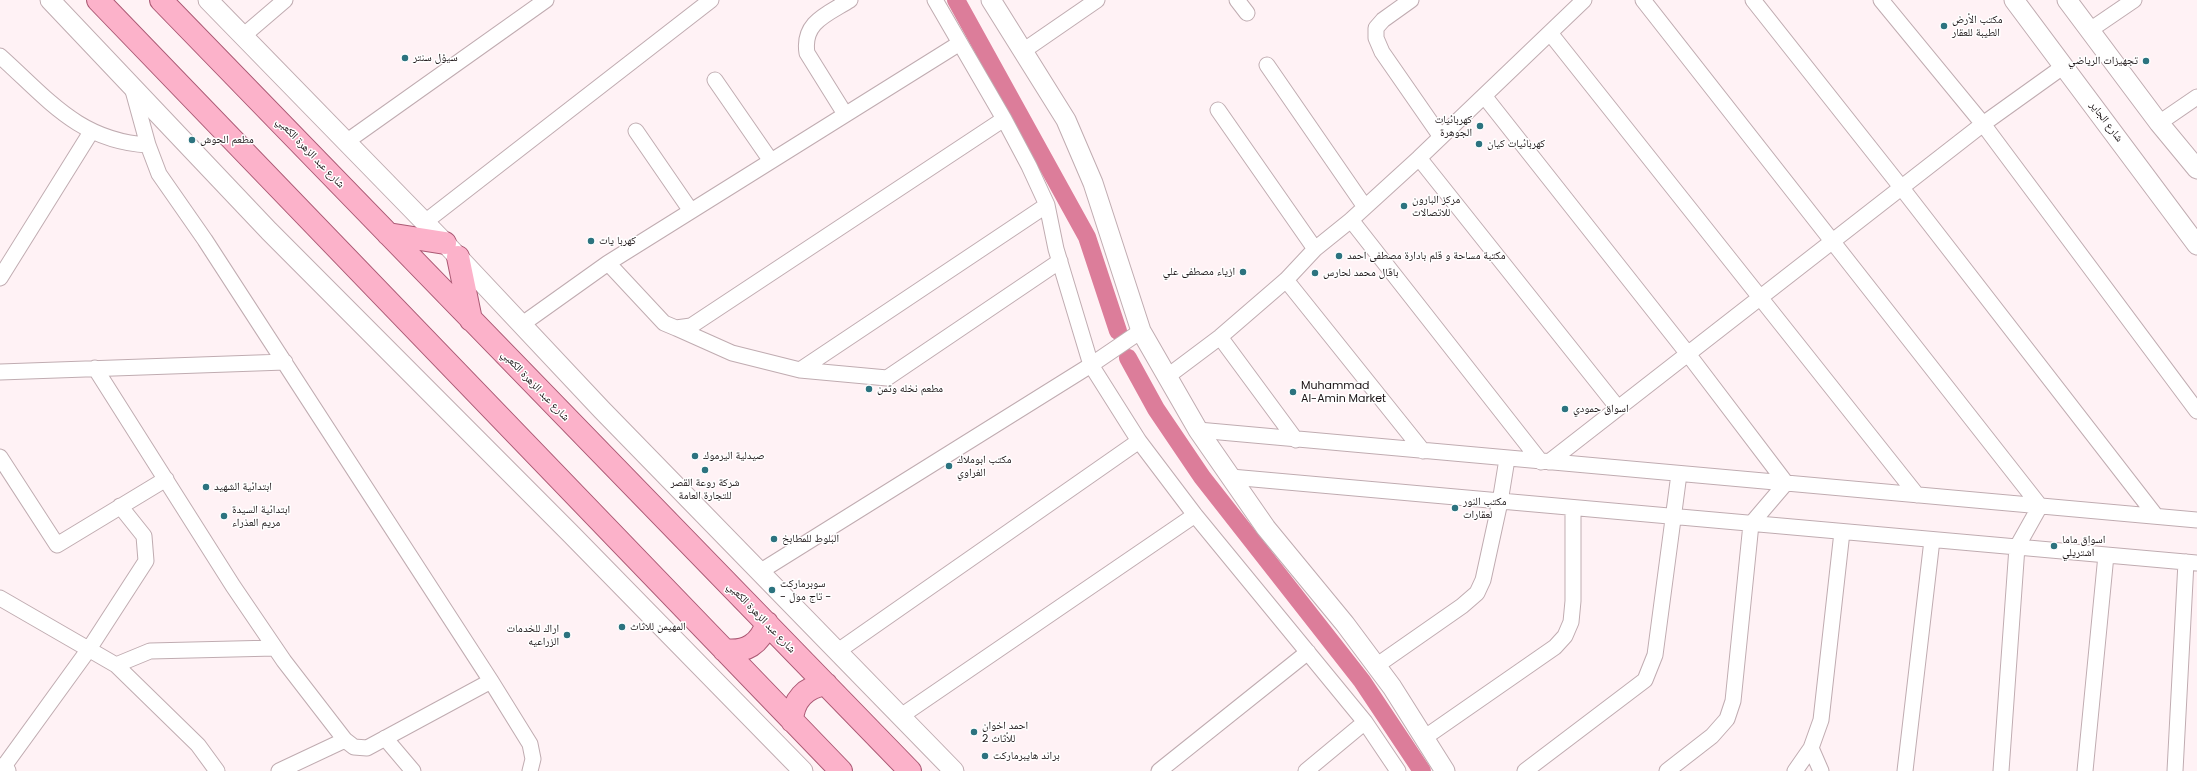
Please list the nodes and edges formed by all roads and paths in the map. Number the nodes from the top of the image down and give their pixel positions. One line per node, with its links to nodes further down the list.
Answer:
1 (50, 0): 31 (street)
2 (98, 0): 108 (main road)
3 (161, 0): 53 (main road, شارع عبد الزهرة الكعبي)
4 (208, 0): 24 (street)
5 (285, 0): 24 (street)
6 (546, 0): 42 (street)
7 (711, 0): 52 (street)
8 (850, 0): 35 (street)
9 (936, 0): 25 (street)
10 (991, 0): 26 (street)
11 (1098, 0): 26 (street)
12 (1237, 0): 21 (street)
13 (1411, 0): 41 (street)
14 (1584, 0): 23 (street)
15 (1644, 0): 54 (street)
16 (1753, 0): 47 (street)
17 (1881, 0): 38 (street)
18 (2014, 0): 29 (street, شارع الجاير)
19 (2068, 0): 22 (street)
20 (2134, 0): 22 (street)
21 (1247, 13)
22 (2090, 30): 37 (street)
23 (1550, 32): 32 (street); 62 (street)
24 (243, 36): 42 (street)
25 (960, 43): 35 (street); 36 (street)
26 (1024, 51): 66 (street)
27 (0, 56): 40 (street)
28 (1267, 65): 49 (street)
29 (2064, 66): 38 (street); 55 (street, شارع الجاير)
30 (715, 80): 45 (street)
31 (132, 86): 43 (street); 127 (street)
32 (1485, 97): 41 (street); 68 (street)
33 (2197, 97): 37 (street)
34 (1218, 110): 56 (street)
35 (845, 114): 45 (street)
36 (1004, 119): 48 (street); 65 (street)
37 (2159, 123): 46 (street)
38 (1983, 124): 47 (street); 76 (street)
39 (636, 131): 50 (street)
40 (92, 132): 43 (street); 60 (street)
41 (1441, 137): 44 (street)
42 (346, 142): 52 (street)
43 (148, 145): 69 (street)
44 (1419, 158): 49 (street); 75 (street)
45 (771, 161): 50 (street)
46 (2197, 169)
47 (1901, 187): 54 (street); 94 (street)
48 (1047, 205): 58 (street); 72 (street)
49 (1365, 207): 51 (street)
50 (691, 211): 59 (street)
51 (1351, 220): 56 (street); 83 (street)
52 (425, 222): 57 (street)
53 (388, 234): 57 (main road); 63 (main road, شارع عبد الزهرة الكعبي)
54 (1832, 242): 62 (street); 91 (street)
55 (2197, 245)
56 (1315, 249): 61 (street)
57 (452, 250): 63 (main road); 64 (street)
58 (1060, 261): 70 (street); 72 (street)
59 (608, 263): 64 (street); 65 (street)
60 (0, 278)
61 (1286, 280): 67 (street); 80 (street)
62 (1759, 298): 68 (street); 88 (street)
63 (472, 320): 105 (main road, شارع عبد الزهرة الكعبي)
64 (521, 325): 103 (street)
65 (676, 328): 72 (street)
66 (1141, 331): 70 (street); 74 (street)
67 (1220, 337): 74 (street); 78 (street)
68 (1688, 354): 75 (street); 87 (street)
69 (285, 362): 71 (street); 113 (street)
70 (1091, 364): 79 (street); 103 (street)
71 (95, 368): 73 (street); 86 (street)
72 (800, 370)
73 (0, 372)
74 (1168, 376): 77 (street)
75 (1618, 408): 83 (street)
76 (2197, 411)
77 (1198, 430): 78 (street); 85 (street)
78 (1296, 440): 80 (street)
79 (1139, 441): 93 (street); 109 (street)
80 (1423, 451): 82 (street)
81 (0, 456): 90 (street)
82 (1507, 459): 83 (street); 89 (street)
83 (1545, 462): 84 (street)
84 (1679, 474): 87 (street); 95 (street)
85 (1231, 477): 89 (street); 112 (street)
86 (166, 479): 90 (street); 106 (street)
87 (1786, 483): 88 (street); 97 (street)
88 (1917, 495): 91 (street)
89 (1500, 502): 92 (street); 112 (street)
90 (120, 506): 107 (street)
91 (2040, 506): 94 (street); 100 (street)
92 (1573, 508): 95 (street); 119 (street)
93 (1195, 515): 110 (street); 115 (street)
94 (2156, 516): 96 (street)
95 (1674, 517): 97 (street); 135 (street)
96 (2197, 520)
97 (1751, 524): 98 (street); 136 (street)
98 (1842, 532): 99 (street); 121 (street)
99 (1932, 540): 100 (street); 139 (street)
100 (2017, 547): 101 (street); 140 (street)
101 (2106, 554): 102 (street); 141 (street)
102 (2191, 562): 142 (street)
103 (761, 571): 109 (street)
104 (0, 598): 107 (street)
105 (767, 623): 108 (main road); 114 (main road, شارع عبد الزهرة الكعبي)
106 (275, 648): 111 (street); 120 (street)
107 (89, 649): 111 (street); 122 (street)
108 (724, 650): 116 (main road)
109 (838, 651): 115 (street)
110 (1308, 652): 117 (street); 131 (street)
111 (116, 665): 123 (street)
112 (1376, 666): 119 (street)
113 (491, 681): 118 (street); 126 (street)
114 (826, 684): 116 (main road); 129 (main road, شارع عبد الزهرة الكعبي)
115 (901, 716): 130 (street)
116 (792, 721): 128 (main road)
117 (1365, 722): 132 (street); 133 (street)
118 (385, 738): 120 (street); 125 (street)
119 (1424, 738): 134 (street)
120 (345, 740): 124 (street)
121 (1812, 748): 137 (street); 138 (street)
122 (3, 769)
123 (217, 771)
124 (279, 771)
125 (413, 771)
126 (530, 771)
127 (803, 771)
128 (841, 771)
129 (910, 771)
130 (954, 771)
131 (1159, 771)
132 (1306, 771)
133 (1398, 771)
134 (1445, 771)
135 (1525, 771)
136 (1667, 771)
137 (1794, 771)
138 (1821, 771)
139 (1905, 771)
140 (2001, 771)
141 (2085, 771)
142 (2175, 771)

